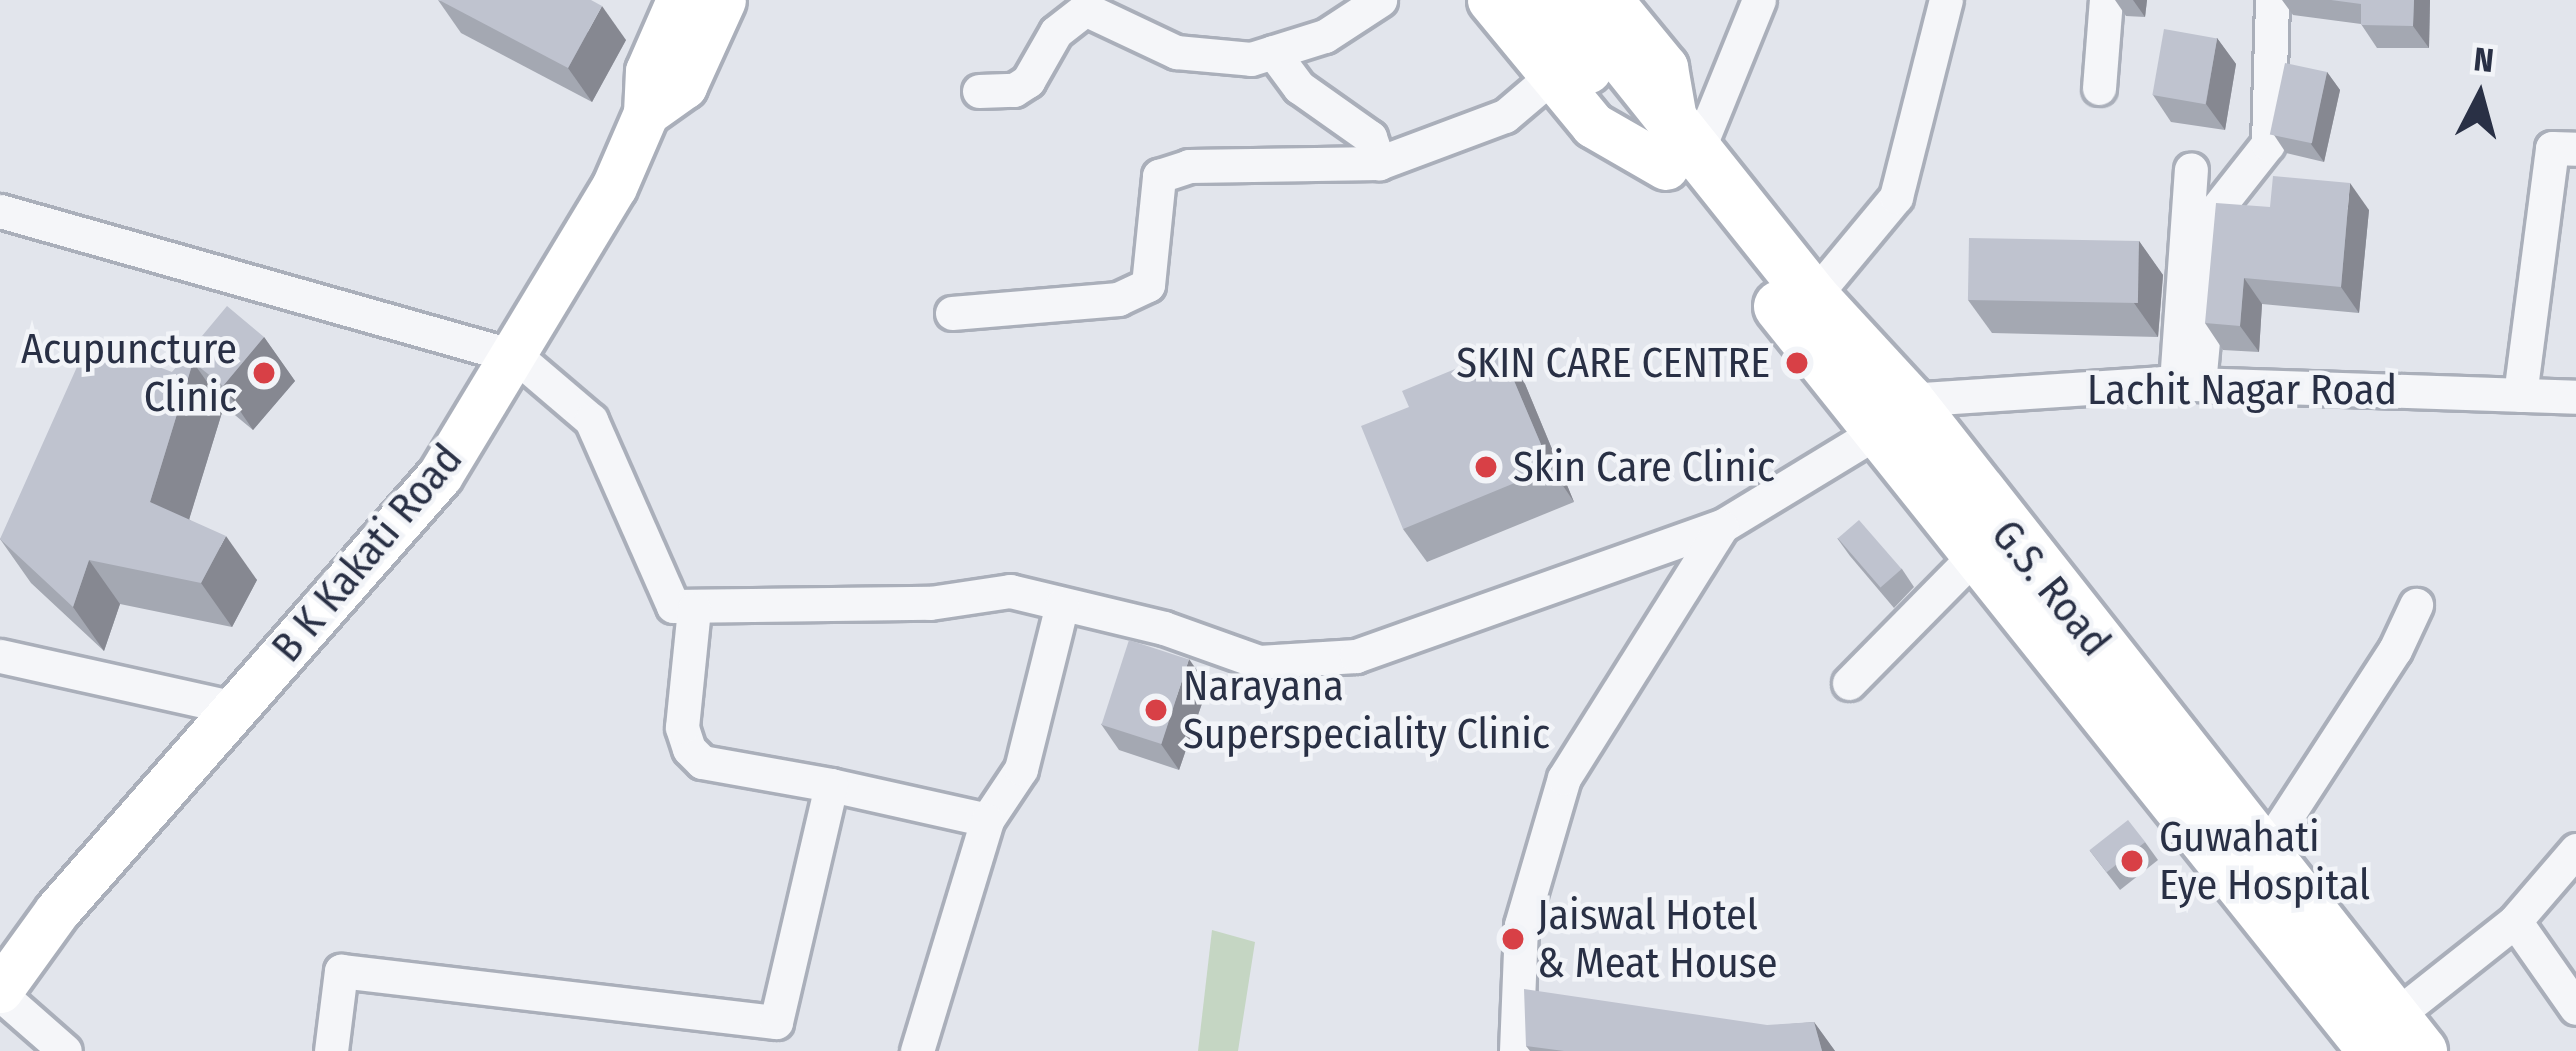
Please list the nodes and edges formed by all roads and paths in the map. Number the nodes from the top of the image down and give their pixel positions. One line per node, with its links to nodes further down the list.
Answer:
1 (679, 0): 17 (main road, B K Kakati Road)
2 (723, 0): 17 (main road)
3 (1380, 0): 12 (street)
4 (1490, 0): 13 (main road)
5 (1532, 0): 14 (main road)
6 (1576, 0): 14 (main road)
7 (1610, 0): 19 (main road)
8 (1759, 0): 19 (street)
9 (1946, 0): 23 (street)
10 (2106, 0): 15 (street)
11 (2272, 0): 26 (street)
12 (1273, 52): 16 (street); 20 (street)
13 (1552, 76): 19 (main road); 20 (street)
14 (1624, 88): 19 (main road)
15 (2099, 88)
16 (980, 91)
17 (646, 113): 25 (main road, B K Kakati Road)
18 (2576, 149): 27 (street)
19 (1679, 151): 23 (main road, G.S. Road); 29 (main road, G.S. Road)
20 (1379, 163): 24 (street)
21 (2191, 170): 26 (street)
22 (0, 211): 25 (street)
23 (1813, 297): 29 (main road, G.S. Road)
24 (952, 313)
25 (517, 357): 34 (street); 37 (main road, B K Kakati Road)
26 (2187, 384): 27 (street, Lachit Nagar Road); 29 (street, Lachit Nagar Road)
27 (2520, 395): 28 (street, Lachit Nagar Road)
28 (2576, 398)
29 (1894, 416): 30 (street); 31 (main road, G.S. Road); 41 (main road, G.S. Road)
30 (1723, 526): 32 (street); 45 (street)
31 (1977, 553): 36 (street); 48 (main road, G.S. Road)
32 (1062, 605): 34 (street); 39 (street)
33 (2416, 605): 41 (street)
34 (694, 609): 38 (street)
35 (0, 656): 37 (street)
36 (1849, 683)
37 (235, 708): 43 (main road, B K Kakati Road)
38 (831, 785): 39 (street); 47 (street)
39 (987, 820): 51 (street)
40 (2576, 850): 42 (street)
41 (2263, 853): 48 (main road, G.S. Road)
42 (2515, 921): 44 (street); 48 (street)
43 (0, 992): 49 (street)
44 (2576, 1008)
45 (1518, 1009): 46 (street); 52 (street)
46 (1562, 1016)
47 (777, 1036): 50 (street)
48 (2397, 1040)
49 (65, 1051)
50 (331, 1051)
51 (917, 1051)
52 (1516, 1051)

